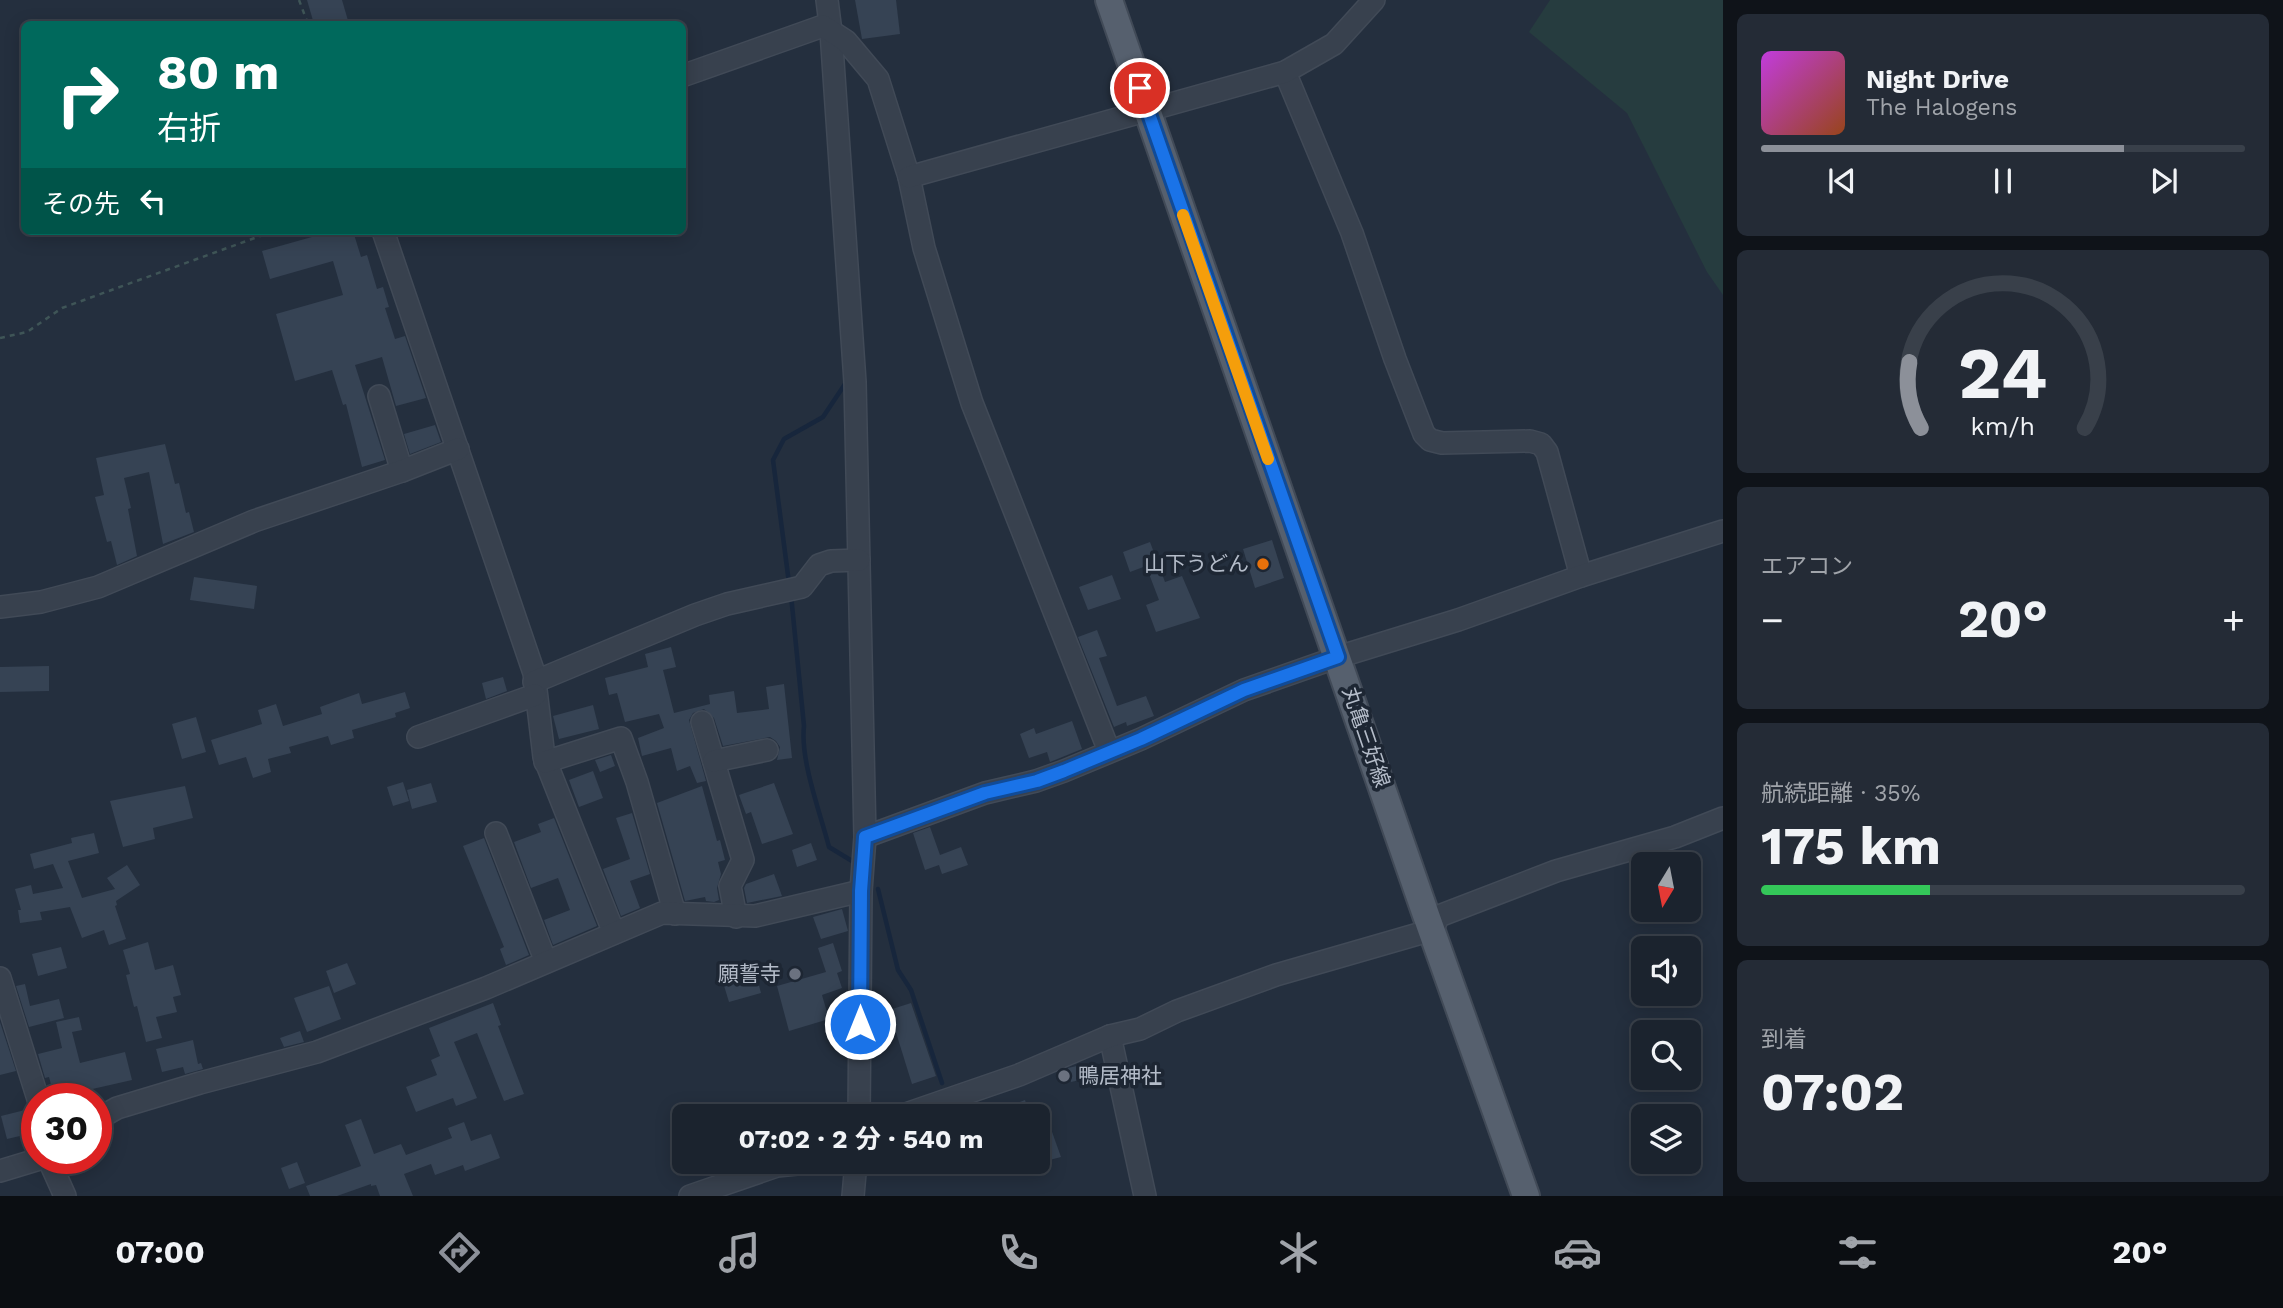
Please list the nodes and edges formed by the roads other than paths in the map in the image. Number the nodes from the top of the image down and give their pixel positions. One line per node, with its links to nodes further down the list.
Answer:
1 (827, 0): 4 (street)
2 (1109, 0): 7 (main road, 丸亀三好線)
3 (1374, 0): 5 (street)
4 (827, 29): 6 (street); 8 (street); 14 (street)
5 (1285, 72): 7 (street); 15 (street)
6 (686, 75)
7 (1149, 111): 8 (street); 17 (main road, 丸亀三好線)
8 (909, 177): 22 (street)
9 (384, 235): 11 (street)
10 (379, 396): 12 (street)
11 (458, 449): 12 (street); 18 (street)
12 (402, 471): 16 (street)
13 (1723, 531): 15 (street)
14 (859, 560): 18 (street); 27 (street)
15 (1581, 576): 17 (street)
16 (0, 607)
17 (1338, 657): 22 (street); 31 (main road, 丸亀三好線)
18 (535, 689): 20 (street); 24 (street)
19 (702, 722): 23 (street)
20 (418, 737)
21 (767, 750): 23 (street)
22 (1109, 751): 27 (street)
23 (714, 761): 30 (street)
24 (545, 762): 29 (street); 32 (street)
25 (1723, 818): 31 (street)
26 (496, 833): 33 (street)
27 (865, 837): 28 (street)
28 (861, 891): 30 (street); 37 (street)
29 (675, 914): 30 (street); 32 (street)
30 (736, 917)
31 (1432, 930): 35 (street); 49 (main road, 丸亀三好線)
32 (614, 933): 33 (street)
33 (545, 962): 39 (street)
34 (0, 978): 36 (street)
35 (1110, 1036): 38 (street); 48 (street)
36 (33, 1083)
37 (859, 1104)
38 (935, 1104)
39 (112, 1113)
40 (21, 1165): 41 (street)
41 (0, 1171)
42 (55, 1174): 45 (street)
43 (754, 1174): 46 (street)
44 (855, 1174): 47 (street)
45 (65, 1196)
46 (691, 1196)
47 (853, 1196)
48 (1145, 1196)
49 (1526, 1196)

